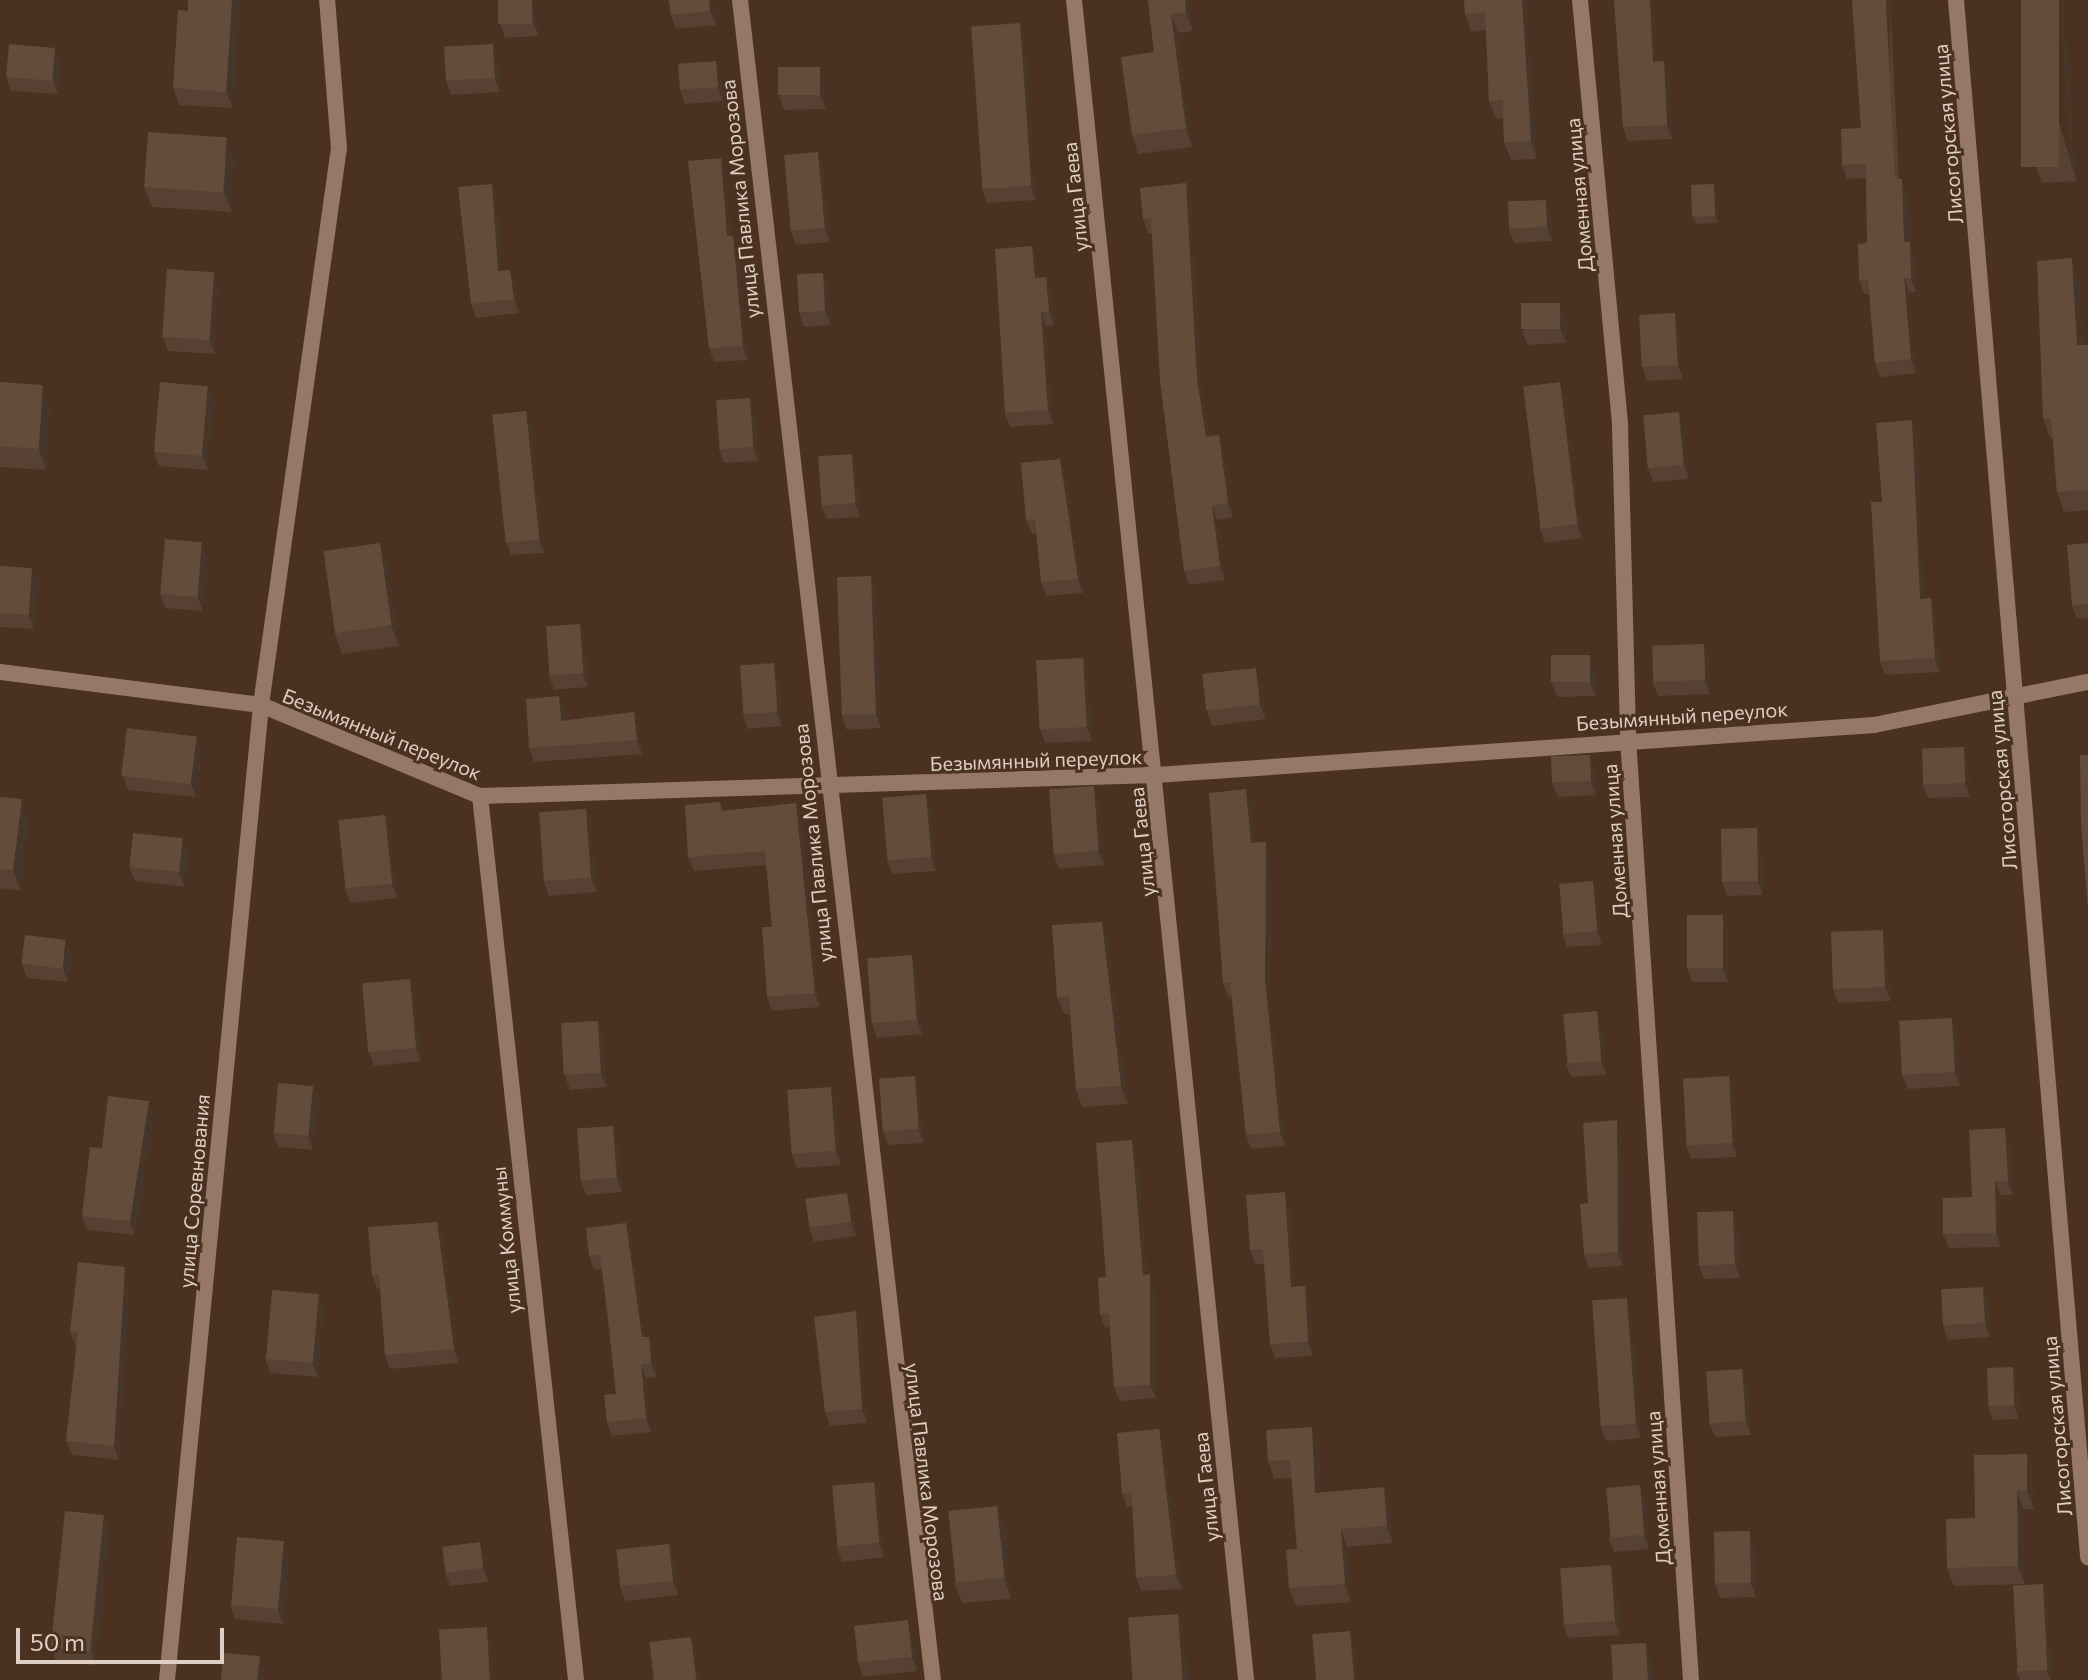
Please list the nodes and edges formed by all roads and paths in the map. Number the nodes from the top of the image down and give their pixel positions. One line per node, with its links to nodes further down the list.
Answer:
1 (327, 0): 9 (street, улица Соревнования)
2 (740, 0): 12 (street, улица Павлика Морозова)
3 (1074, 0): 11 (street, улица Гаева)
4 (1580, 0): 10 (street, Доменная улица)
5 (1956, 0): 8 (street, Лисогорская улица)
6 (0, 672): 9 (street, Безымянный переулок)
7 (2088, 682): 8 (street, Безымянный переулок)
8 (2016, 699): 10 (street, Безымянный переулок); 14 (street, Лисогорская улица)
9 (261, 705): 13 (street, Безымянный переулок); 15 (street, улица Соревнования)
10 (1628, 739): 11 (street, Безымянный переулок); 19 (street, Доменная улица)
11 (1156, 775): 12 (street, Безымянный переулок); 18 (street, улица Гаева)
12 (828, 789): 13 (street, Безымянный переулок); 17 (street, улица Павлика Морозова)
13 (480, 796): 16 (street, улица Коммуны)
14 (2088, 1557)
15 (167, 1680)
16 (576, 1680)
17 (933, 1680)
18 (1246, 1680)
19 (1691, 1680)

